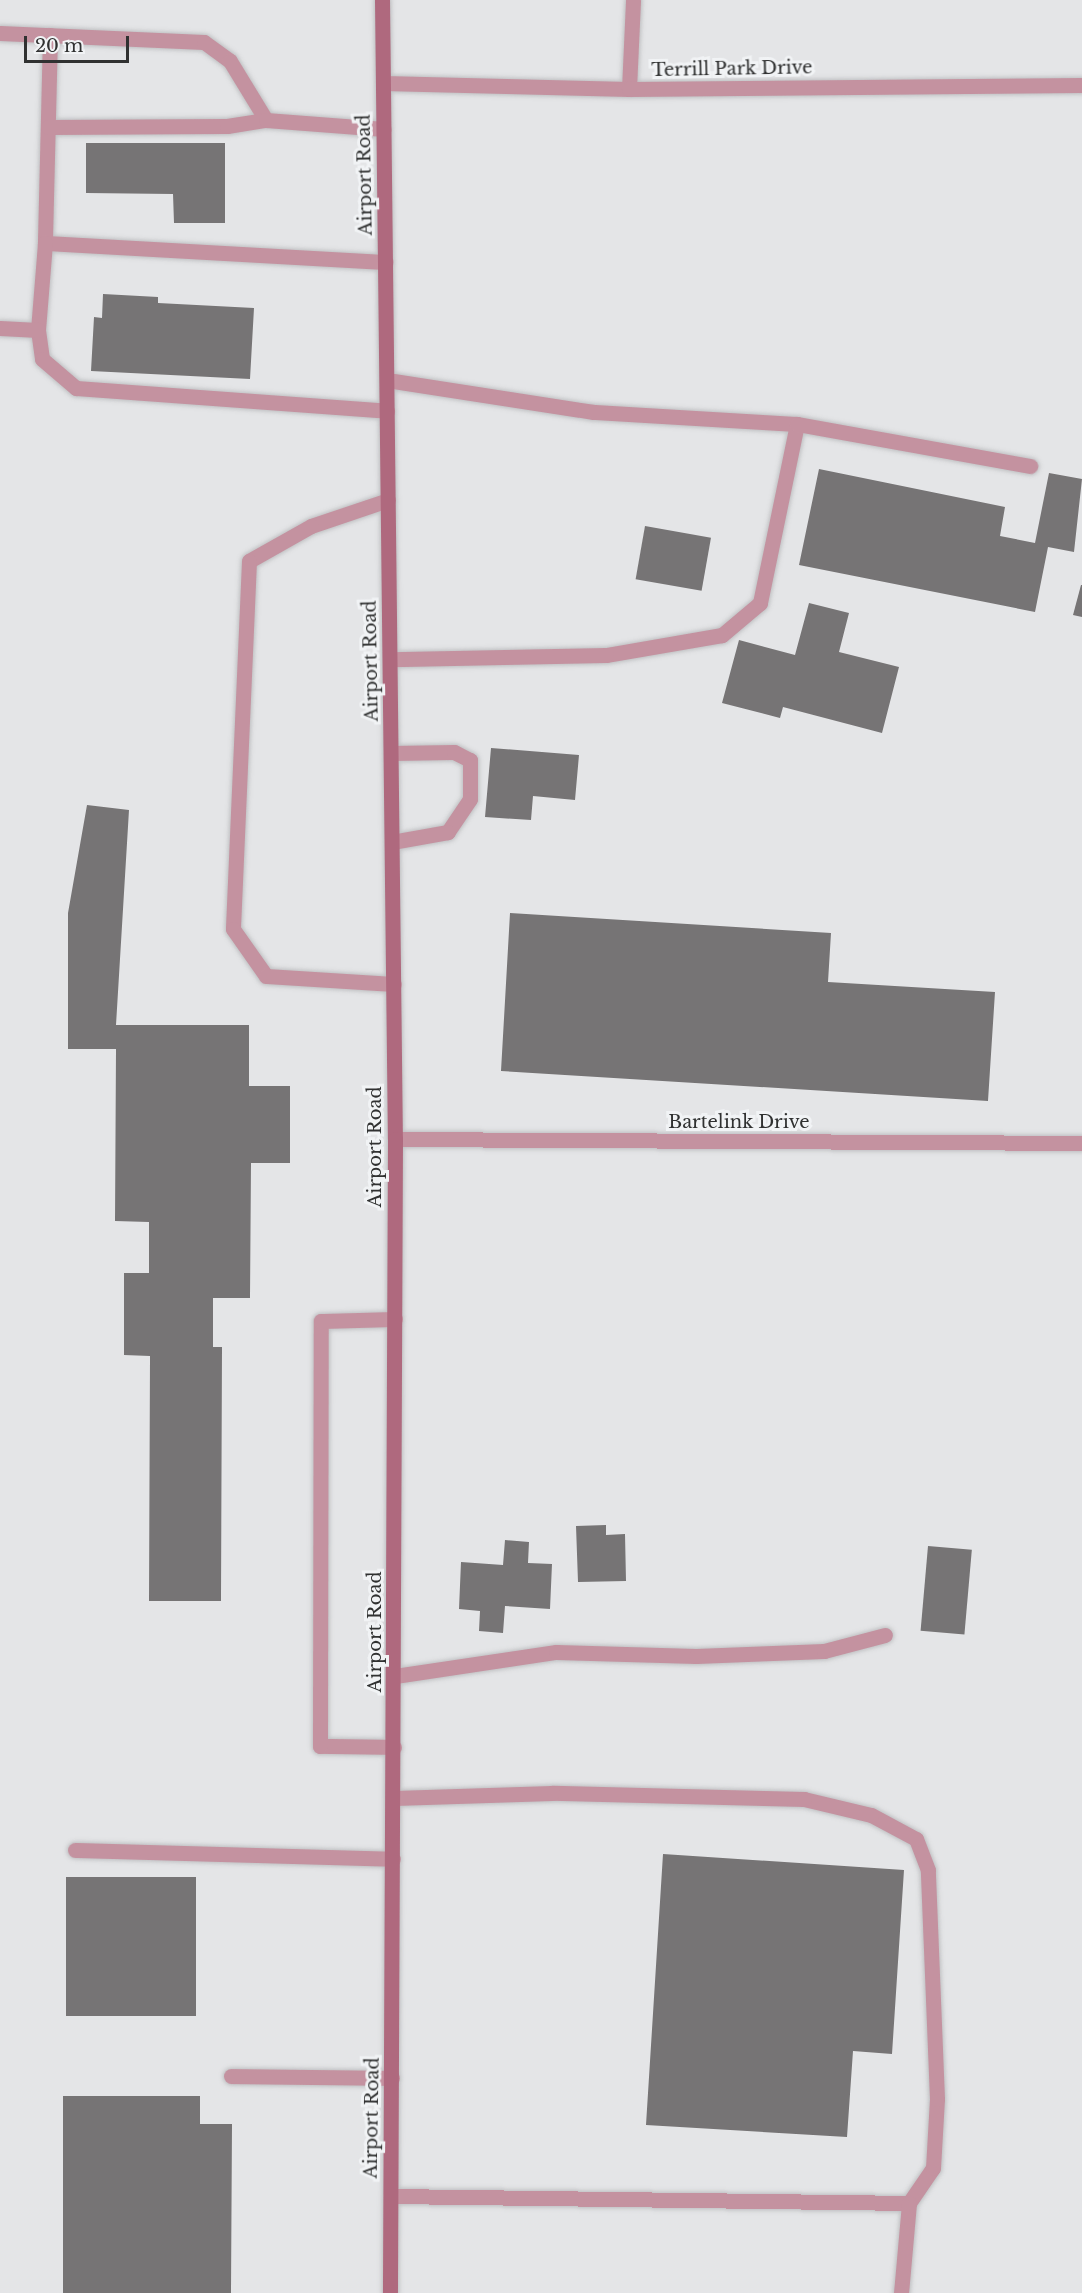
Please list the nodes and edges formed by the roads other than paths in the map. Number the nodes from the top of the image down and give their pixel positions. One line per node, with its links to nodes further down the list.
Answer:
1 (382, 0): 5 (street, Airport Road)
2 (633, 0): 7 (street)
3 (0, 33): 4 (street)
4 (50, 35): 8 (street); 9 (street)
5 (383, 83): 7 (street, Terrill Park Drive); 10 (street, Airport Road)
6 (1082, 85): 7 (street, Terrill Park Drive)
7 (629, 89)
8 (266, 120): 9 (street); 10 (street)
9 (48, 128): 11 (street)
10 (384, 129): 12 (street, Airport Road)
11 (45, 243): 12 (street); 14 (street)
12 (385, 262): 15 (street, Airport Road)
13 (0, 328): 14 (street)
14 (39, 330): 16 (street)
15 (387, 380): 16 (street, Airport Road); 17 (street)
16 (387, 411): 19 (street, Airport Road)
17 (797, 424): 18 (street); 20 (street)
18 (1030, 466)
19 (388, 500): 20 (street, Airport Road); 23 (street)
20 (390, 659): 21 (street, Airport Road)
21 (391, 753): 22 (street, Airport Road); 22 (street)
22 (392, 842): 23 (street, Airport Road)
23 (394, 984): 24 (street, Airport Road)
24 (395, 1139): 25 (street, Bartelink Drive); 26 (street, Airport Road)
25 (1082, 1143)
26 (395, 1319): 28 (street, Airport Road); 29 (street)
27 (885, 1635): 28 (street)
28 (395, 1676): 29 (street, Airport Road)
29 (394, 1747): 30 (street, Airport Road)
30 (394, 1798): 32 (street, Airport Road); 36 (street)
31 (75, 1850): 32 (street)
32 (393, 1859): 34 (street, Airport Road)
33 (231, 2076): 34 (street)
34 (392, 2078): 35 (street, Airport Road)
35 (391, 2196): 36 (street); 37 (street, Airport Road)
36 (909, 2203): 38 (street)
37 (390, 2293)
38 (901, 2293)

